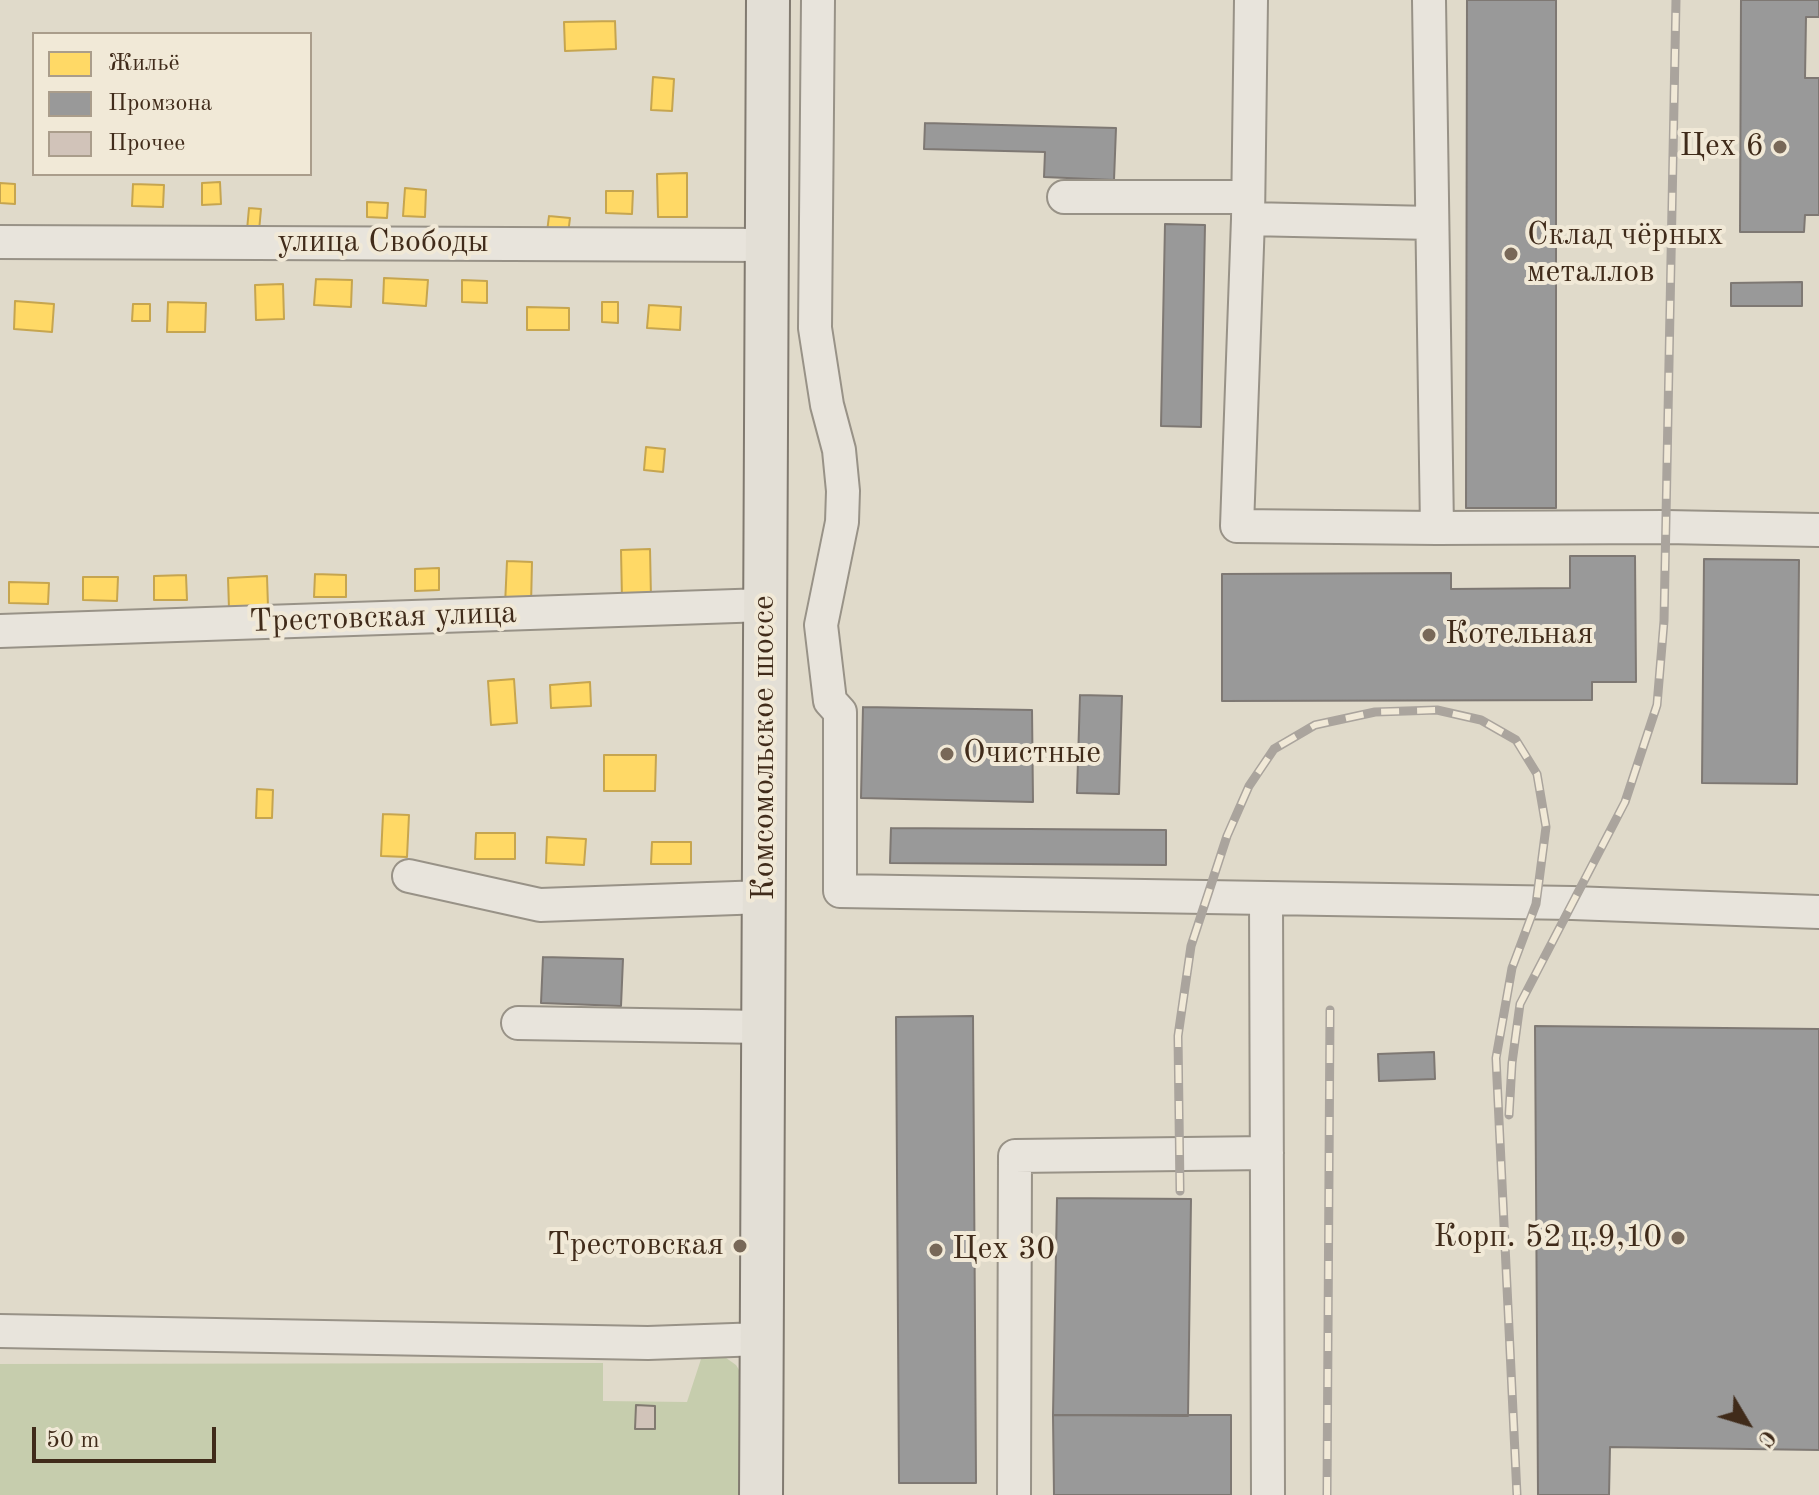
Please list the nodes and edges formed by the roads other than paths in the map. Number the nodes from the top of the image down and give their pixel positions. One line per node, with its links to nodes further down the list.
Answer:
1 (768, 0): 9 (main road, Комсомольское шоссе)
2 (818, 0): 16 (street)
3 (1251, 0): 6 (street)
4 (1429, 0): 7 (street)
5 (1064, 197): 6 (street)
6 (1248, 208): 7 (street); 10 (street)
7 (1432, 223): 10 (street)
8 (0, 242): 9 (street, улица Свободы)
9 (767, 245): 12 (main road, Комсомольское шоссе)
10 (1437, 528): 11 (street)
11 (1819, 530)
12 (765, 605): 13 (street, Трестовская улица); 15 (main road, Комсомольское шоссе)
13 (0, 631)
14 (409, 876): 15 (street)
15 (764, 897): 19 (main road, Комсомольское шоссе)
16 (1266, 898): 17 (street); 20 (street)
17 (1819, 912)
18 (518, 1023): 19 (street)
19 (763, 1027): 22 (main road, Комсомольское шоссе)
20 (1267, 1153): 24 (street); 25 (street)
21 (0, 1331): 22 (street)
22 (762, 1339): 23 (main road, Комсомольское шоссе)
23 (761, 1495)
24 (1014, 1495)
25 (1268, 1495)

